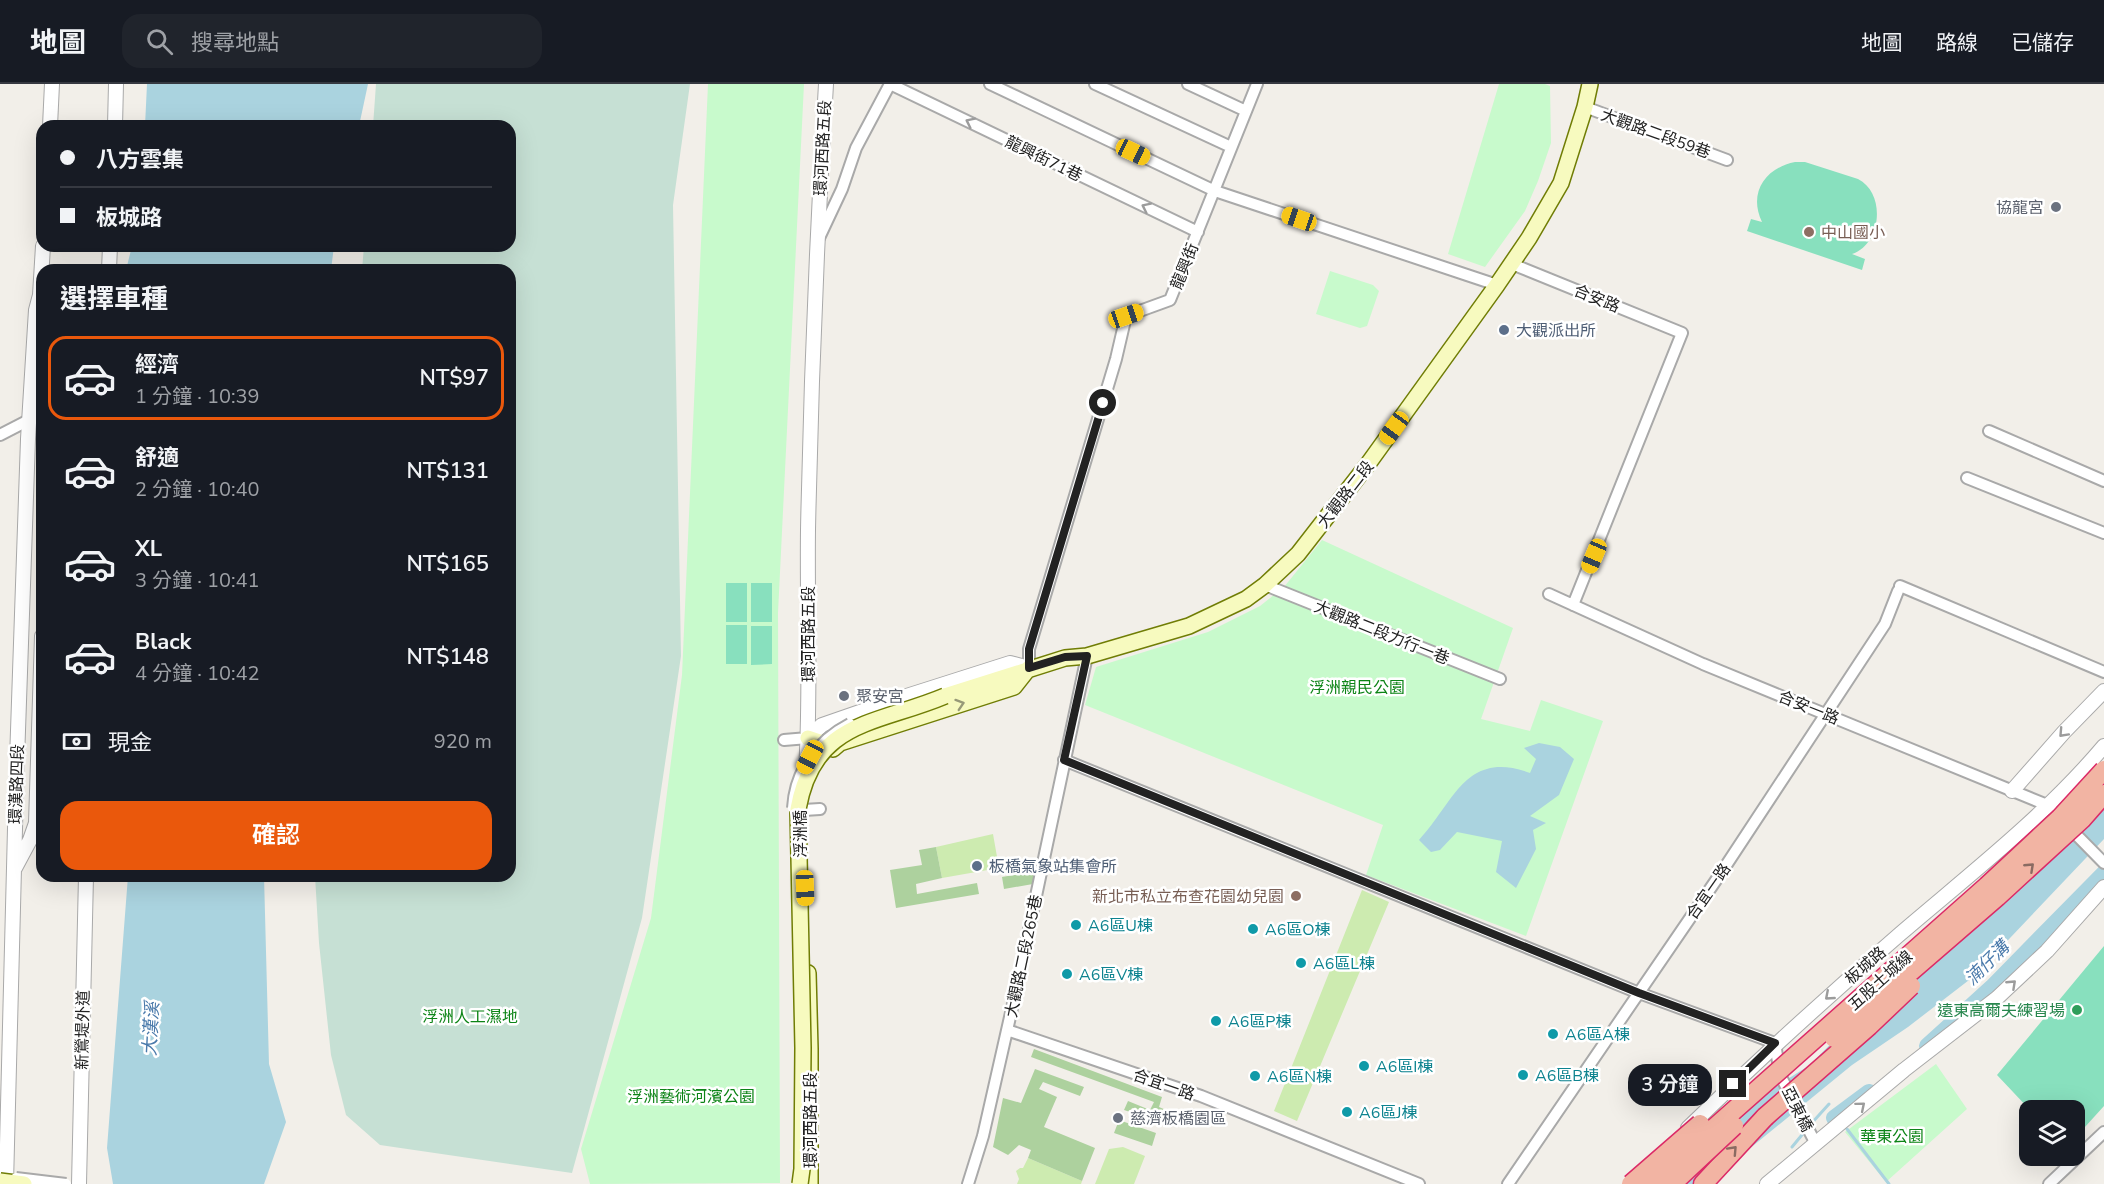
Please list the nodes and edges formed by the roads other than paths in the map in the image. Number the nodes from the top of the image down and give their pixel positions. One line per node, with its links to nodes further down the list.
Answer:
1 (52, 84): 12 (street)
2 (117, 84): 13 (street)
3 (826, 84): 18 (street, 環河西路五段)
4 (890, 84): 17 (street, 龍興街71巷, one-way to 4); 18 (street)
5 (990, 84): 16 (street)
6 (1095, 84): 14 (street)
7 (1188, 84): 11 (street)
8 (1257, 84): 11 (street, 龍興街)
9 (1590, 84): 10 (main road, 大觀路二段)
10 (1585, 106): 15 (street, 大觀路二段59巷); 19 (main road, 大觀路二段)
11 (1246, 111): 14 (street, 龍興街)
12 (50, 120)
13 (115, 120)
14 (1231, 147): 16 (street, 龍興街)
15 (1727, 160)
16 (1215, 191): 17 (street, 龍興街); 20 (street)
17 (1198, 232): 32 (street, 龍興街)
18 (817, 244): 38 (street, 環河西路五段)
19 (1512, 264): 20 (main road, 大觀路二段); 30 (street, 合安路)
20 (1497, 285): 28 (main road, 大觀路二段)
21 (36, 333): 22 (street, 環漢路四段)
22 (29, 420): 24 (street); 52 (street, 環漢路四段)
23 (1989, 431): 26 (street)
24 (0, 435)
25 (1966, 478): 27 (street)
26 (2104, 481)
27 (2104, 533)
28 (1265, 585): 31 (main road, 大觀路二段); 34 (street, 大觀路二段力行一巷)
29 (1549, 594): 30 (street, 合安一路)
30 (1573, 605): 37 (street, 合安一路)
31 (1087, 656): 32 (main road, 大觀路二段); 42 (street, 大觀路二段265巷)
32 (1029, 668): 36 (main road, 浮洲橋); 38 (street); 40 (main road, one-way to 32)
33 (2104, 672): 37 (street, 合宜一路)
34 (1500, 679)
35 (2104, 691): 45 (street, one-way to 45)
36 (945, 696): 66 (street, bridge); 67 (main road, 浮洲橋, bridge)
37 (1826, 714): 45 (street, 合安一路); 56 (street, 合宜一路)
38 (808, 738): 39 (street); 40 (main road); 44 (street, 環河西路五段)
39 (784, 740)
40 (840, 743): 44 (main road)
41 (2104, 746): 49 (street, 板城路)
42 (1064, 760): 56 (street); 57 (street, 大觀路二段265巷)
43 (2104, 770): 49 (highway, 五股土城線, bridge)
44 (805, 789): 48 (main road, 環河西路五段)
45 (2012, 791): 49 (street, 合安一路)
46 (2104, 794): 55 (highway, 五股土城線, one-way to 46, bridge)
47 (820, 809): 48 (street)
48 (804, 810): 68 (main road, 環河西路五段)
49 (2055, 813): 51 (street, bridge); 58 (street, 板城路, one-way to 58); 73 (highway, bridge); 74 (highway, 五股土城線, bridge)
50 (36, 823): 52 (street)
51 (2104, 863)
52 (14, 870): 61 (street, 環漢路四段)
53 (86, 882): 65 (street, 新鶯堤外道)
54 (2104, 887): 60 (street, one-way to 54)
55 (1997, 897): 75 (highway, 五股土城線, bridge); 76 (highway, one-way to 55, bridge)
56 (1639, 993): 58 (street); 71 (street, 合宜一路)
57 (1007, 1030): 69 (street, 大觀路二段265巷); 70 (street, 合宜一路)
58 (1775, 1043): 60 (street, 亞東橋); 72 (street, 板城路)
59 (2104, 1132): 78 (street)
60 (1816, 1144): 77 (street)
61 (2, 1172): 62 (street, 環漢路四段); 63 (main road, bridge); 64 (street, bridge)
62 (6, 1184)
63 (24, 1184)
64 (66, 1184)
65 (79, 1184)
66 (794, 1184)
67 (800, 1184)
68 (810, 1184)
69 (968, 1184)
70 (1419, 1184)
71 (1508, 1184)
72 (1626, 1184)
73 (1631, 1184)
74 (1651, 1184)
75 (1672, 1184)
76 (1703, 1184)
77 (1767, 1184)
78 (2049, 1184)

